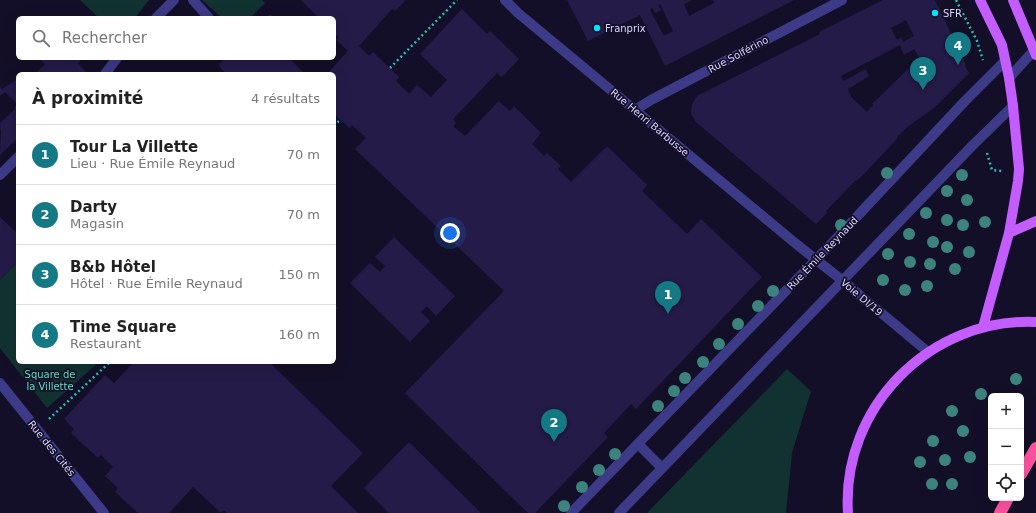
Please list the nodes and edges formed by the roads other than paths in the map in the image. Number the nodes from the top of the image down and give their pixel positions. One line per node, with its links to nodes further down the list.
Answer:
1 (174, 0): 7 (street)
2 (193, 0): 8 (street)
3 (505, 0): 15 (street, Rue Henri Barbusse)
4 (842, 0): 15 (street, Rue Solférino)
5 (980, 0): 11 (main road)
6 (1013, 0): 9 (main road)
7 (158, 16)
8 (207, 16)
9 (1035, 51): 13 (street)
10 (116, 60): 12 (street)
11 (1006, 61): 13 (main road); 21 (street, Rue Émile Reynaud)
12 (106, 72)
13 (1009, 78): 14 (main road)
14 (1013, 106): 19 (main road); 22 (street)
15 (635, 110): 20 (street, Rue Henri Barbusse)
16 (16, 159): 17 (street)
17 (0, 175)
18 (1036, 221): 19 (main road)
19 (1009, 233): 24 (main road)
20 (795, 243): 21 (street, Voie DI/19)
21 (816, 260): 22 (street, Voie DI/19); 27 (street, Rue Émile Reynaud)
22 (843, 281): 25 (street, Voie DI/19); 29 (street)
23 (1036, 322): 24 (main road)
24 (983, 327): 25 (main road)
25 (928, 352): 35 (main road)
26 (0, 383): 32 (street, Rue des Cités)
27 (638, 444): 29 (street); 33 (street, Rue Émile Reynaud)
28 (1036, 448): 30 (highway)
29 (662, 468): 34 (street)
30 (1024, 469)
31 (1006, 501): 36 (highway)
32 (104, 513)
33 (571, 513)
34 (619, 513)
35 (848, 513)
36 (1000, 513)

